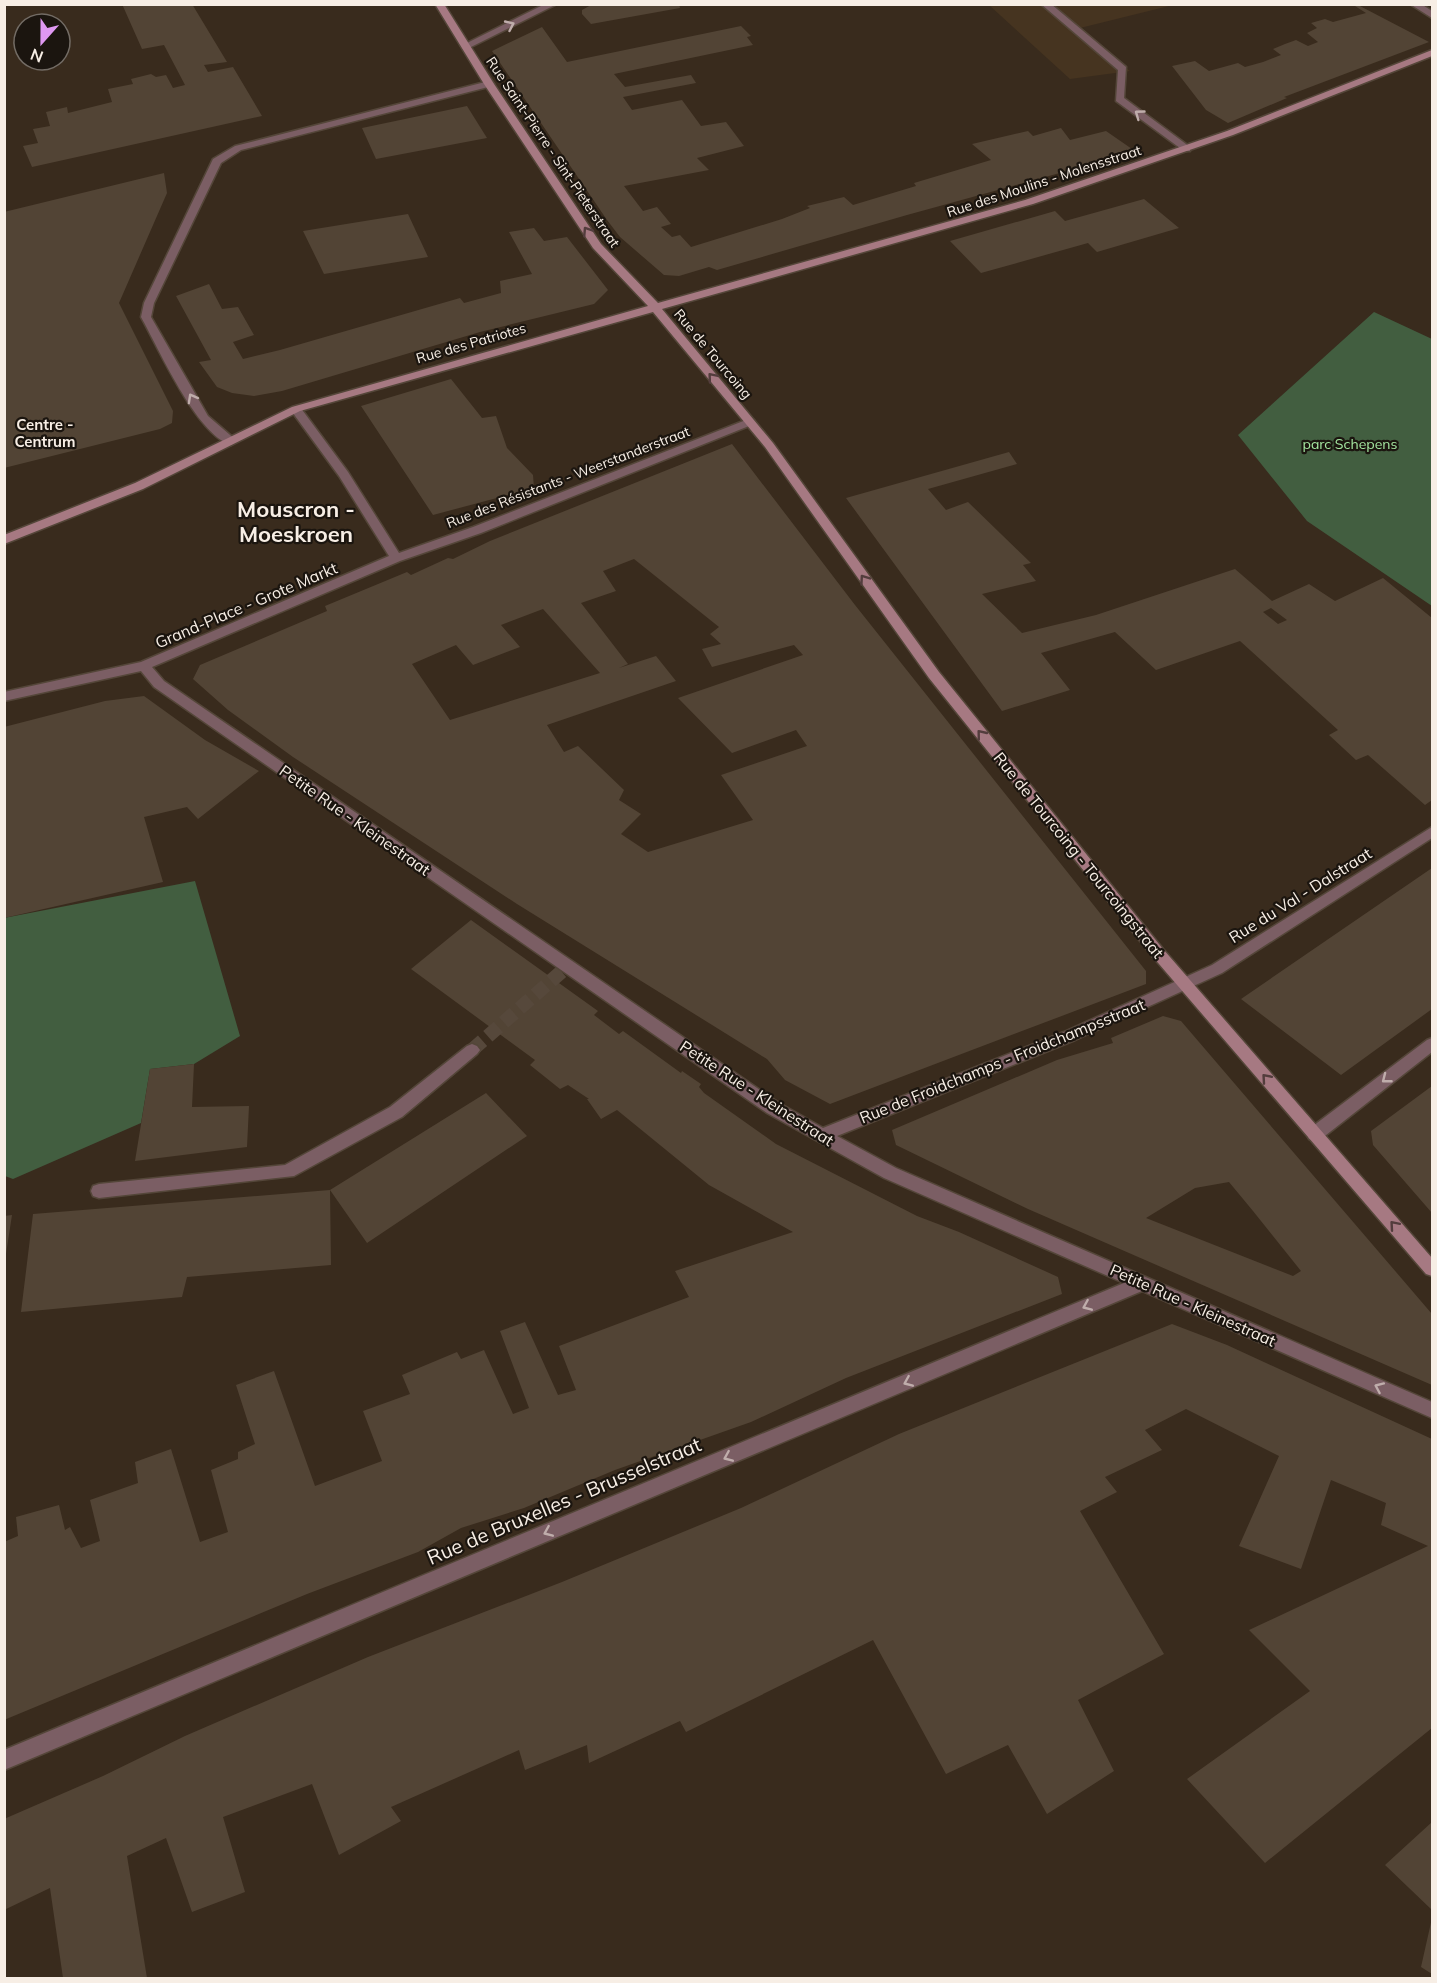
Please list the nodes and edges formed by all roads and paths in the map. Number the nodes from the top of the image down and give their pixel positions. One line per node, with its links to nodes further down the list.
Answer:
1 (439, 4): 6 (street, Rue Saint-Pierre - Sint-Pieterstraat)
2 (553, 4): 6 (street, one-way to 2)
3 (1045, 4): 9 (street, one-way to 3)
4 (1414, 4): 5 (street)
5 (1432, 15)
6 (466, 46): 8 (street, Rue Saint-Pierre - Sint-Pieterstraat)
7 (1432, 52): 9 (street, Rue des Moulins - Molensstraat)
8 (489, 84): 10 (street, Rue Saint-Pierre - Sint-Pieterstraat, one-way to 8); 13 (street, one-way to 8)
9 (1186, 149): 10 (street, Rue des Moulins - Molensstraat)
10 (654, 306): 11 (street, Rue des Patriotes); 12 (street, Rue de Tourcoing, one-way to 10)
11 (296, 409): 13 (street); 15 (street)
12 (750, 422): 15 (street, Rue des Résistants - Weerstanderstraat); 19 (street, Rue de Tourcoing - Tourcoingstraat, one-way to 12)
13 (231, 441): 14 (street)
14 (4, 540)
15 (396, 558): 16 (street, Grand-Place - Grote Markt)
16 (144, 666): 17 (street, Grand-Place - Grote Markt); 23 (street, Petite Rue - Kleinestraat)
17 (4, 697)
18 (1432, 832): 19 (street, Rue du Val - Dalstraat)
19 (1184, 985): 22 (street, Rue de Tourcoing - Tourcoingstraat, one-way to 19); 23 (street, Rue de Froidchamps - Froidchampsstraat)
20 (1432, 1044): 22 (street, one-way to 22)
21 (472, 1050): 24 (street)
22 (1314, 1134): 25 (street, Rue de Tourcoing - Tourcoingstraat, one-way to 22)
23 (820, 1136): 26 (street, Petite Rue - Kleinestraat)
24 (99, 1191)
25 (1432, 1269)
26 (1141, 1284): 27 (street, Petite Rue - Kleinestraat, one-way to 26); 28 (street, Rue de Bruxelles - Brusselstraat, one-way to 28)
27 (1432, 1410)
28 (4, 1760)

